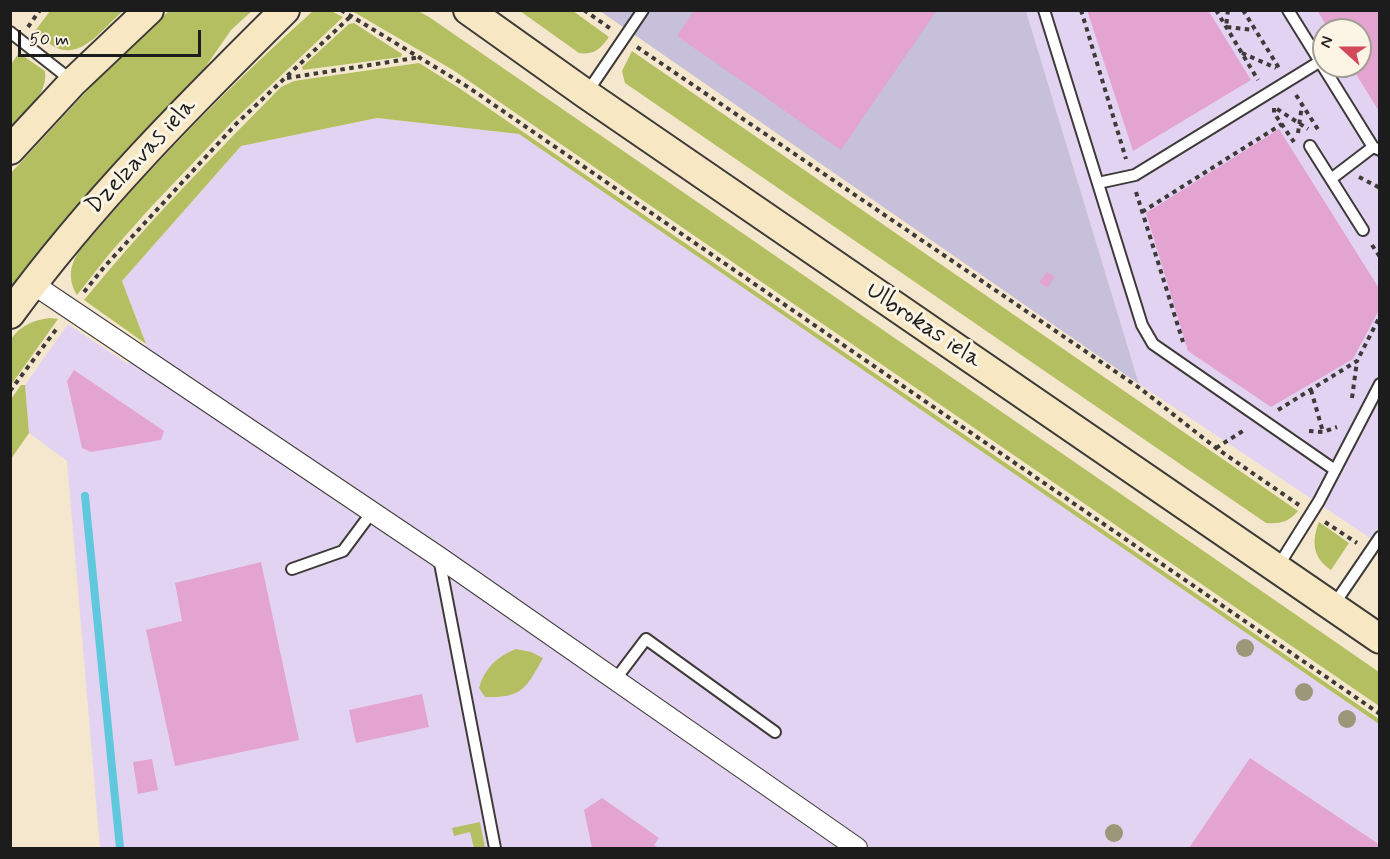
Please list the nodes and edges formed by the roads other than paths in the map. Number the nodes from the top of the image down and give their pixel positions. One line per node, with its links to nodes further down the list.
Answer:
1 (149, 10): 11 (main road)
2 (285, 10): 19 (main road, Dzelzavas iela)
3 (468, 10): 12 (main road, Ulbrokas iela)
4 (643, 10): 12 (lane)
5 (1044, 10): 17 (lane)
6 (1288, 10): 8 (lane)
7 (10, 32): 11 (lane)
8 (1312, 49)
9 (1312, 67): 17 (lane)
10 (1330, 78): 14 (lane)
11 (73, 82): 15 (main road)
12 (586, 94): 27 (main road, Ulbrokas iela)
13 (1310, 146): 16 (lane)
14 (1376, 148): 16 (lane)
15 (10, 150)
16 (1331, 179): 18 (lane)
17 (1098, 183): 22 (lane)
18 (1363, 230)
19 (33, 284): 20 (main road, Dzelzavas iela); 23 (street)
20 (10, 314)
21 (1380, 384): 22 (lane)
22 (1335, 470): 27 (lane)
23 (372, 512): 25 (street); 26 (lane)
24 (1380, 537): 28 (lane)
25 (439, 557): 30 (street); 32 (lane)
26 (292, 569)
27 (1277, 569): 28 (main road, Ulbrokas iela)
28 (1332, 606): 29 (main road, Ulbrokas iela)
29 (1380, 639)
30 (615, 680): 31 (lane); 33 (street)
31 (775, 732)
32 (495, 849)
33 (857, 849)

